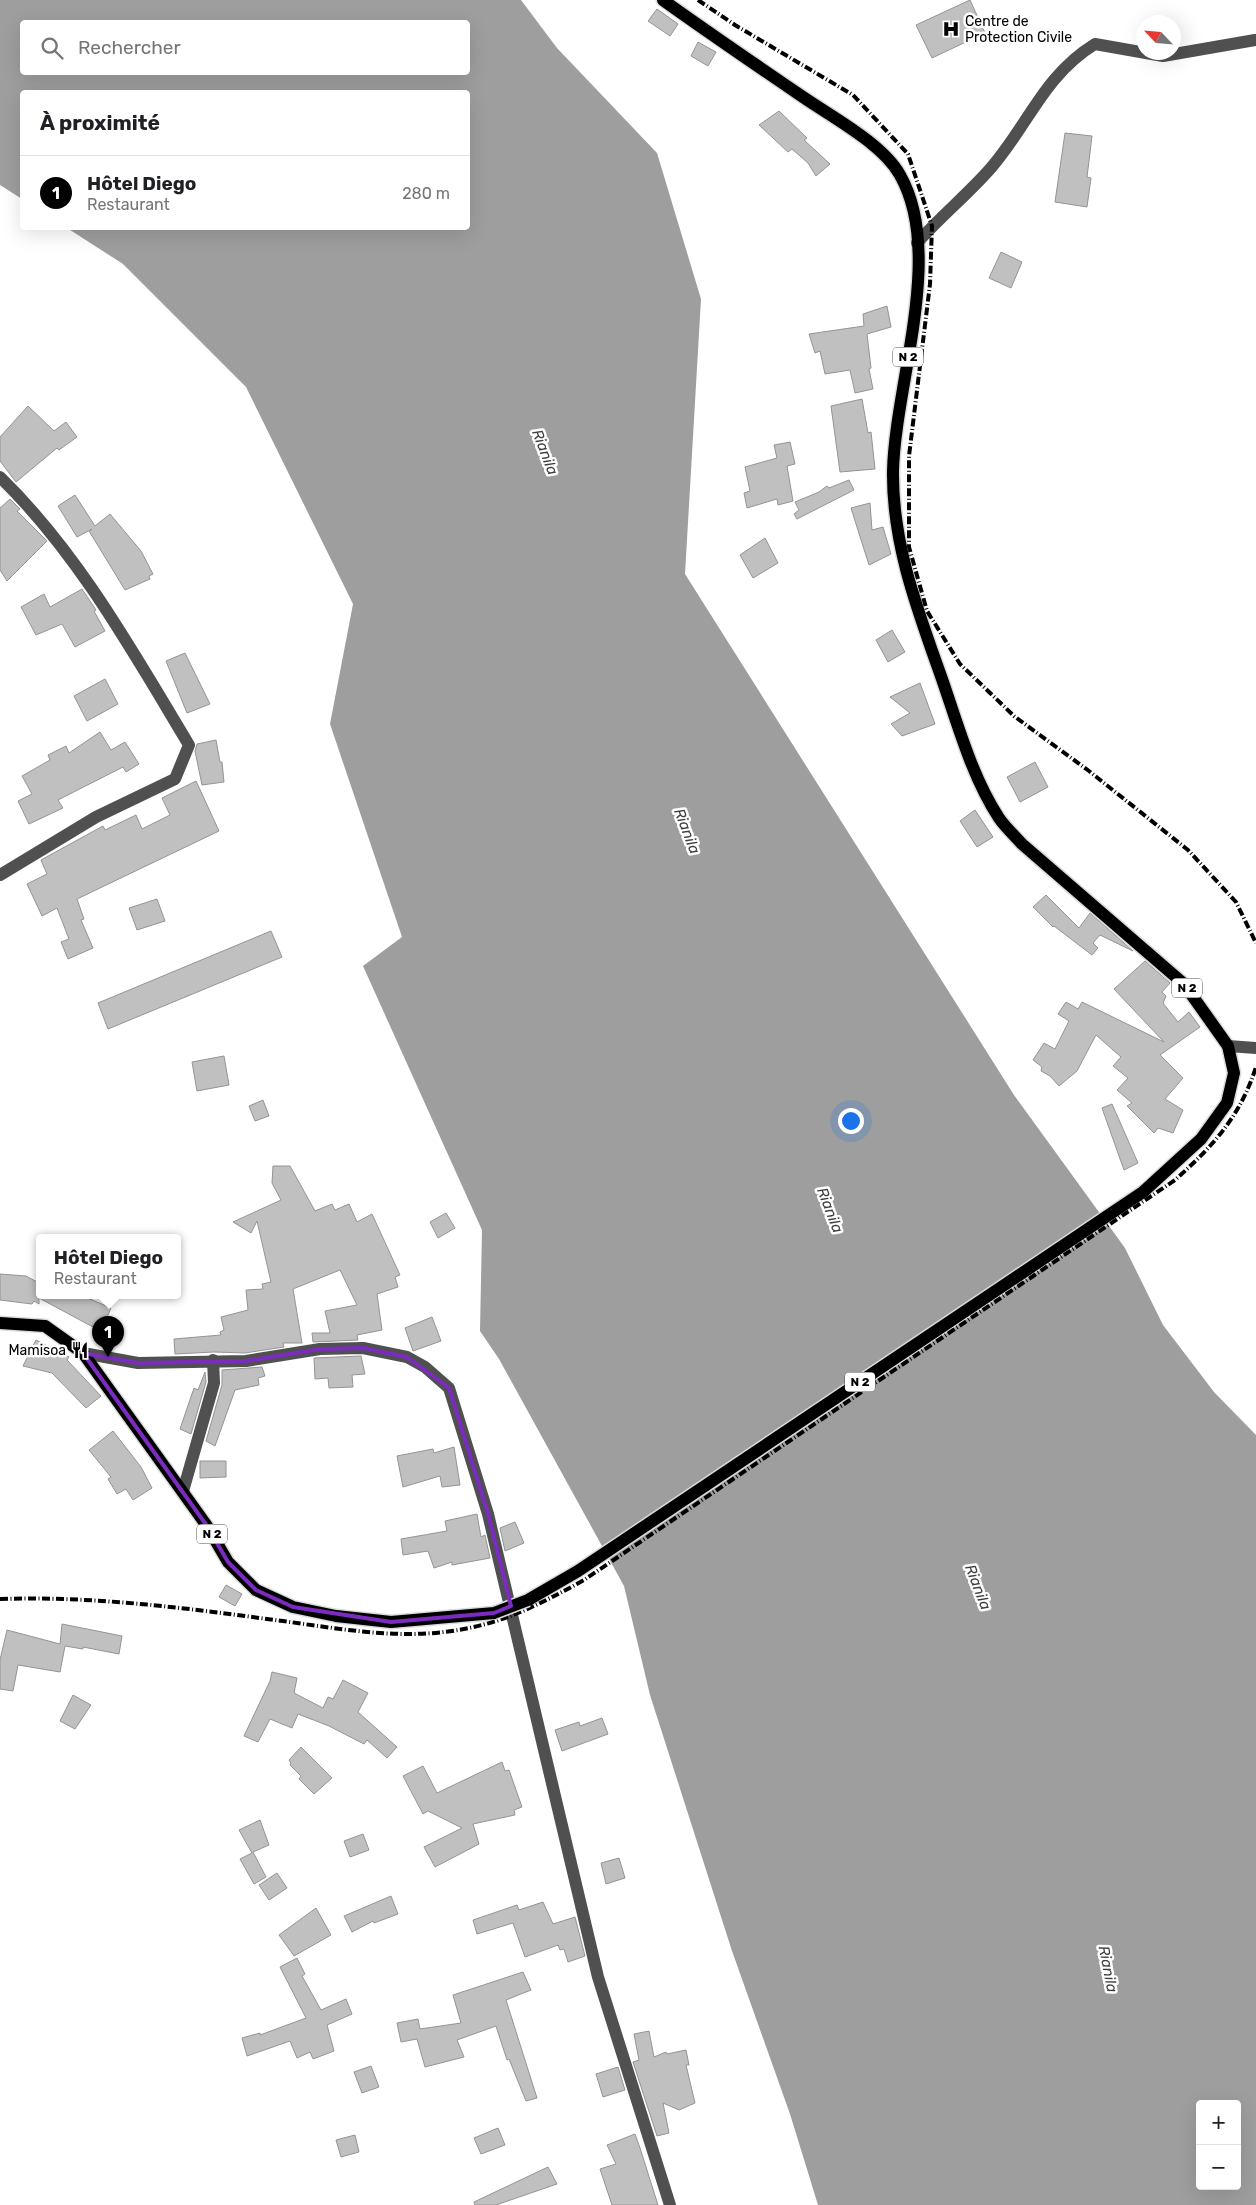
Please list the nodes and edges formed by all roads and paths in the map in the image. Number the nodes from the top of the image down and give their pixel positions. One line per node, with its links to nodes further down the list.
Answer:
1 (663, 0): 3 (main road, N 2)
2 (1255, 40): 3 (street)
3 (918, 243): 6 (main road, N 2)
4 (0, 477): 5 (street)
5 (0, 875)
6 (1228, 1046): 7 (street); 11 (main road, N 2, bridge)
7 (1256, 1048)
8 (0, 1323): 9 (main road, N 2)
9 (84, 1353): 10 (street); 11 (main road, N 2)
10 (213, 1360): 11 (street); 12 (street)
11 (183, 1492)
12 (670, 2205)

